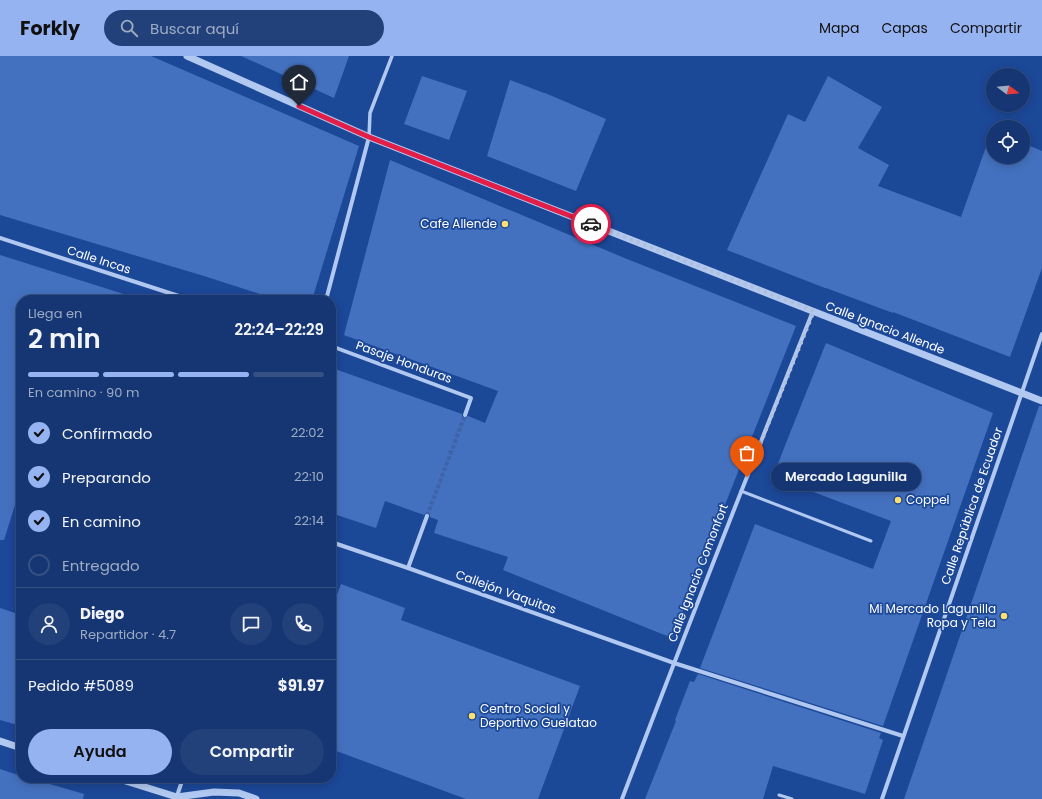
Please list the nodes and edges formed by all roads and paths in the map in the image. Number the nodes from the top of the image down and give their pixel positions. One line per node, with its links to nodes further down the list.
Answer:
1 (187, 56): 3 (street, Calle Ignacio Allende)
2 (392, 56): 3 (street)
3 (369, 137): 6 (street); 7 (street, Calle Ignacio Allende)
4 (0, 238): 5 (street, Calle Incas)
5 (176, 295)
6 (327, 295)
7 (814, 311): 10 (street, Calle Ignacio Allende); 13 (street, Calle Ignacio Comonfort)
8 (1042, 334): 10 (street, Calle República de Ecuador)
9 (336, 348): 12 (street, Pasaje Honduras)
10 (1022, 393): 11 (street, Calle Ignacio Allende); 19 (street, Calle República de Ecuador)
11 (1042, 400)
12 (465, 415)
13 (741, 491): 15 (lane); 18 (street, Calle Ignacio Comonfort)
14 (427, 516): 17 (street)
15 (871, 541)
16 (336, 544): 17 (street, Callejón Vaquitas)
17 (408, 568): 18 (street, Callejón Vaquitas)
18 (674, 663): 19 (street, Callejón Vaquitas); 27 (street, Calle Ignacio Comonfort)
19 (903, 736): 29 (street, Calle República de Ecuador)
20 (0, 741): 21 (street)
21 (16, 746)
22 (131, 783): 25 (street)
23 (181, 783): 25 (street)
24 (779, 795): 28 (lane)
25 (176, 798): 26 (street)
26 (256, 799)
27 (622, 799)
28 (792, 799)
29 (882, 799)

